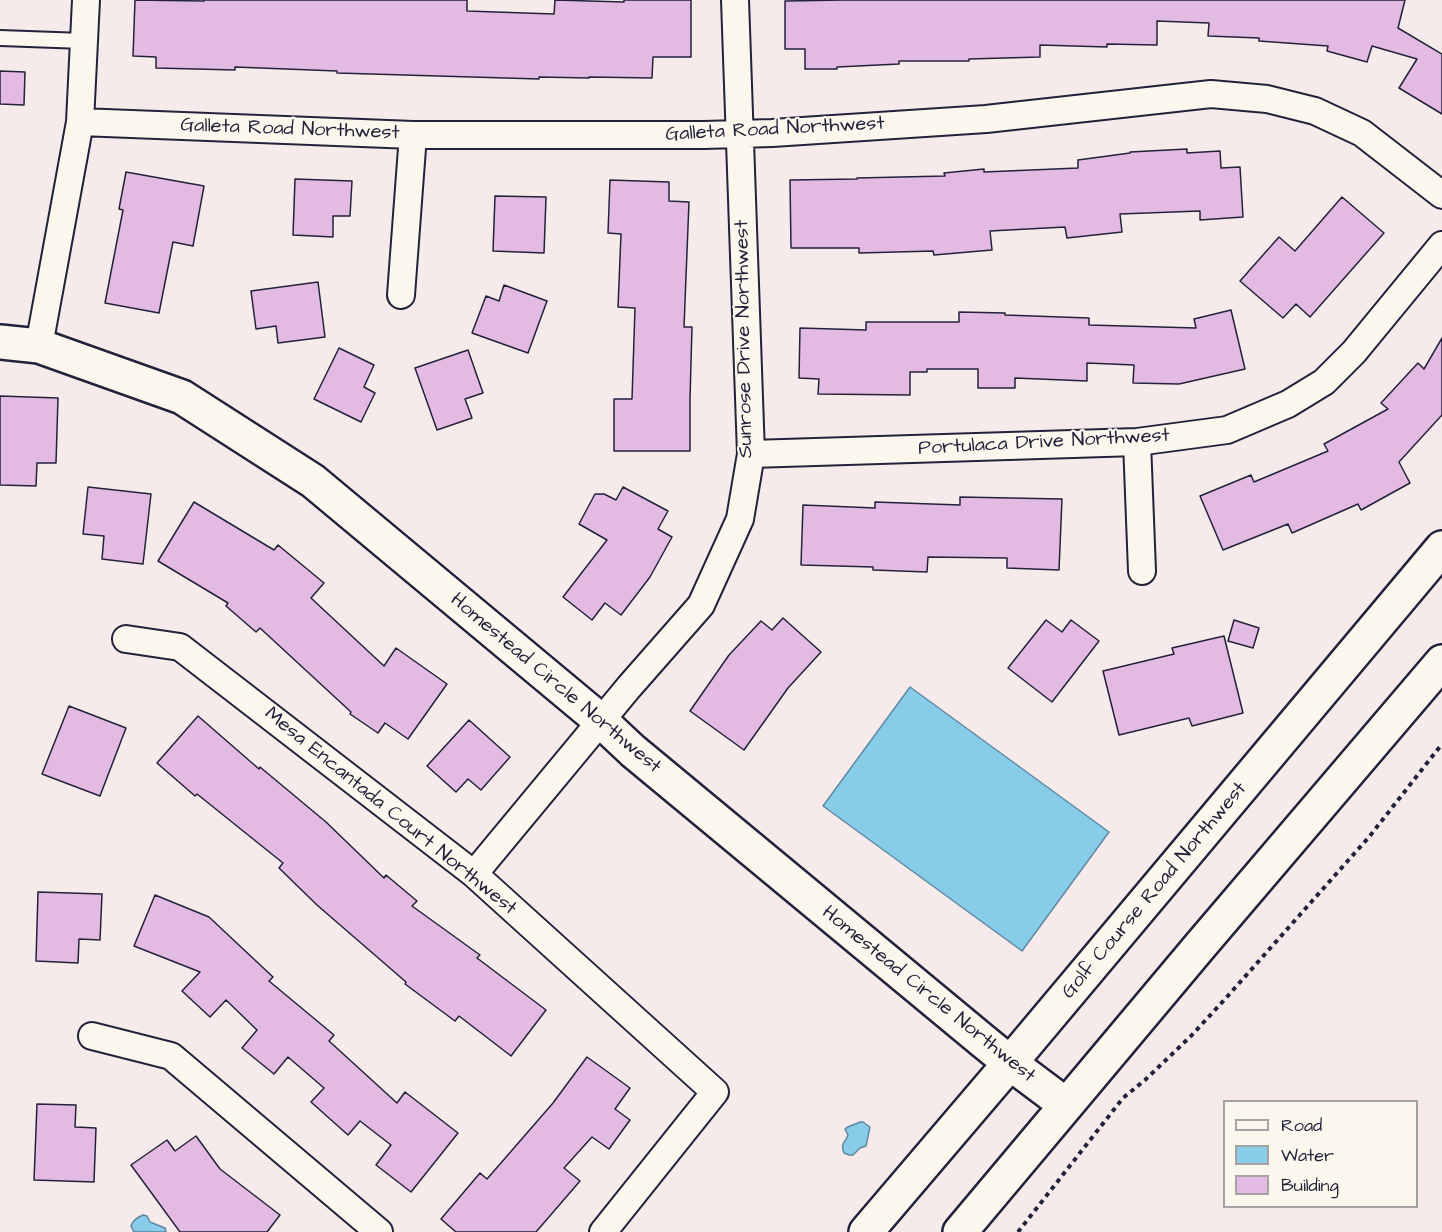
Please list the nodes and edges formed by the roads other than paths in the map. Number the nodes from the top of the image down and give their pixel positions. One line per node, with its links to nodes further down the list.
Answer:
1 (86, 0): 4 (street)
2 (735, 0): 6 (street, Sunrose Drive Northwest)
3 (0, 38): 4 (lane)
4 (84, 40): 5 (street)
5 (80, 122): 7 (street, Galleta Road Northwest); 12 (street)
6 (739, 134): 7 (street, Galleta Road Northwest); 8 (street, Galleta Road Northwest); 14 (street, Sunrose Drive Northwest)
7 (413, 135): 10 (street)
8 (1442, 195)
9 (1442, 245): 13 (street, Portulaca Drive Northwest)
10 (401, 295)
11 (0, 342): 12 (main road, Homestead Circle Northwest)
12 (39, 346): 19 (main road, Homestead Circle Northwest)
13 (1137, 442): 14 (street, Portulaca Drive Northwest); 16 (street)
14 (751, 454): 19 (street, Sunrose Drive Northwest)
15 (1442, 548): 22 (main road, Golf Course Road Northwest)
16 (1142, 571)
17 (126, 639): 20 (street, Mesa Encantada Court Northwest)
18 (1442, 663): 23 (main road)
19 (601, 722): 20 (street, Sunrose Drive Northwest); 22 (main road, Homestead Circle Northwest)
20 (474, 874): 25 (street, Mesa Encantada Court Northwest)
21 (92, 1036): 24 (street)
22 (1010, 1063): 23 (main road, Homestead Circle Northwest); 26 (main road, Golf Course Road Northwest)
23 (1066, 1105): 27 (main road)
24 (379, 1232)
25 (603, 1232)
26 (866, 1232)
27 (960, 1232)

